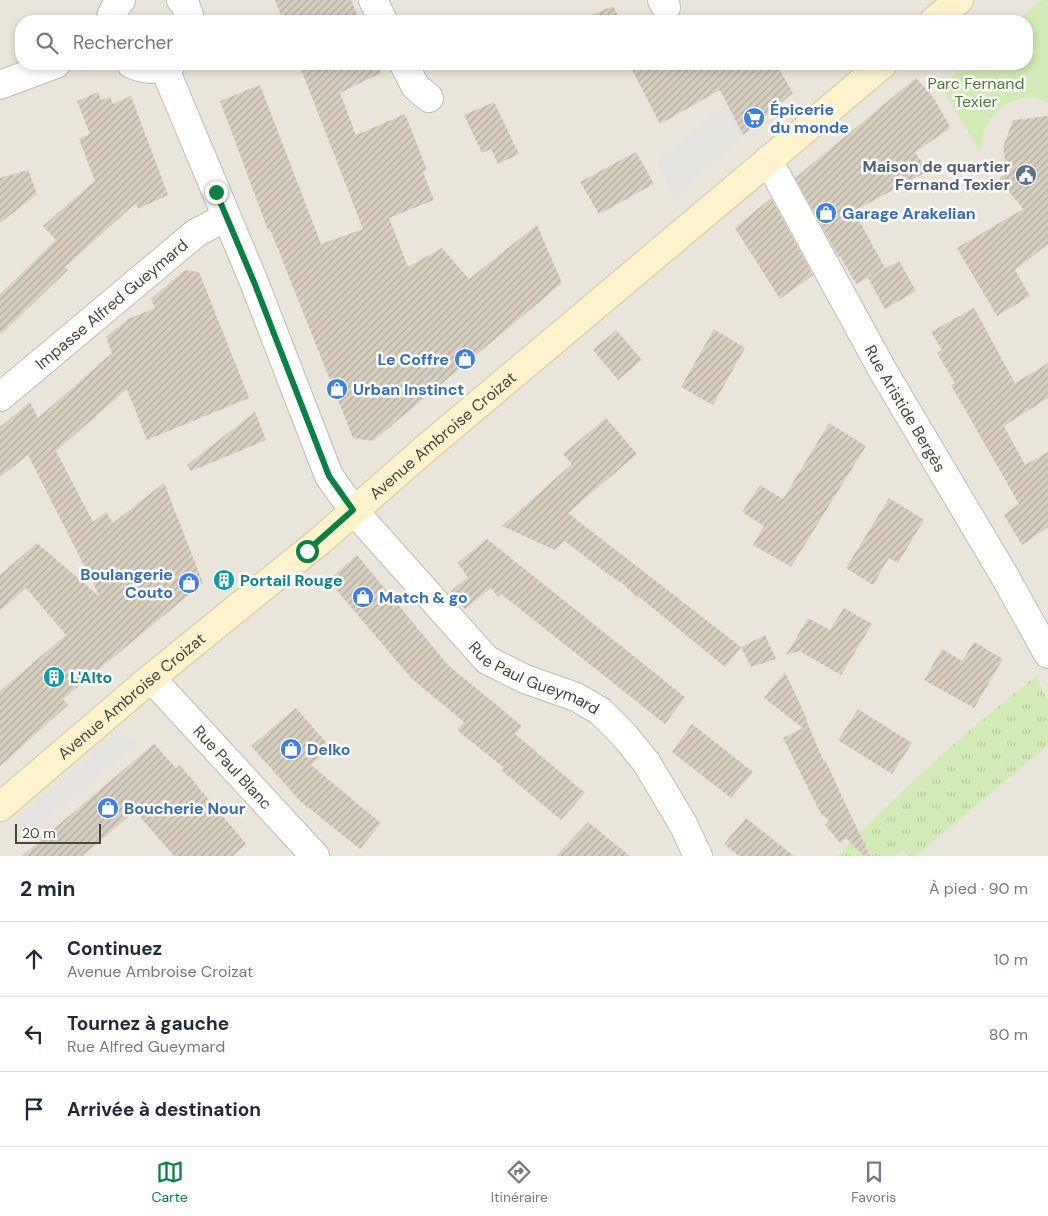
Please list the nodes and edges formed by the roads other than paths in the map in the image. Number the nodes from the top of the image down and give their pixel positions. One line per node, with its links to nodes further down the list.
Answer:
1 (121, 0): 4 (street)
2 (373, 0): 5 (street)
3 (959, 0): 6 (street)
4 (112, 15)
5 (380, 15)
6 (941, 15)
7 (40, 70): 11 (street)
8 (170, 70): 14 (street, Rue Paul Gueymard)
9 (407, 70): 12 (street)
10 (876, 70): 13 (street, Avenue Ambroise Croizat)
11 (0, 85)
12 (429, 98)
13 (768, 160): 16 (street, Avenue Ambroise Croizat); 17 (street, Rue Aristide Bergès)
14 (226, 217): 15 (street, Impasse Alfred Gueymard); 16 (street, Rue Paul Gueymard)
15 (0, 397)
16 (353, 510): 18 (street, Avenue Ambroise Croizat); 21 (street, Rue Paul Gueymard)
17 (1048, 654)
18 (152, 678): 19 (street, Avenue Ambroise Croizat); 20 (street, Rue Paul Blanc)
19 (0, 807)
20 (315, 856)
21 (698, 856)

